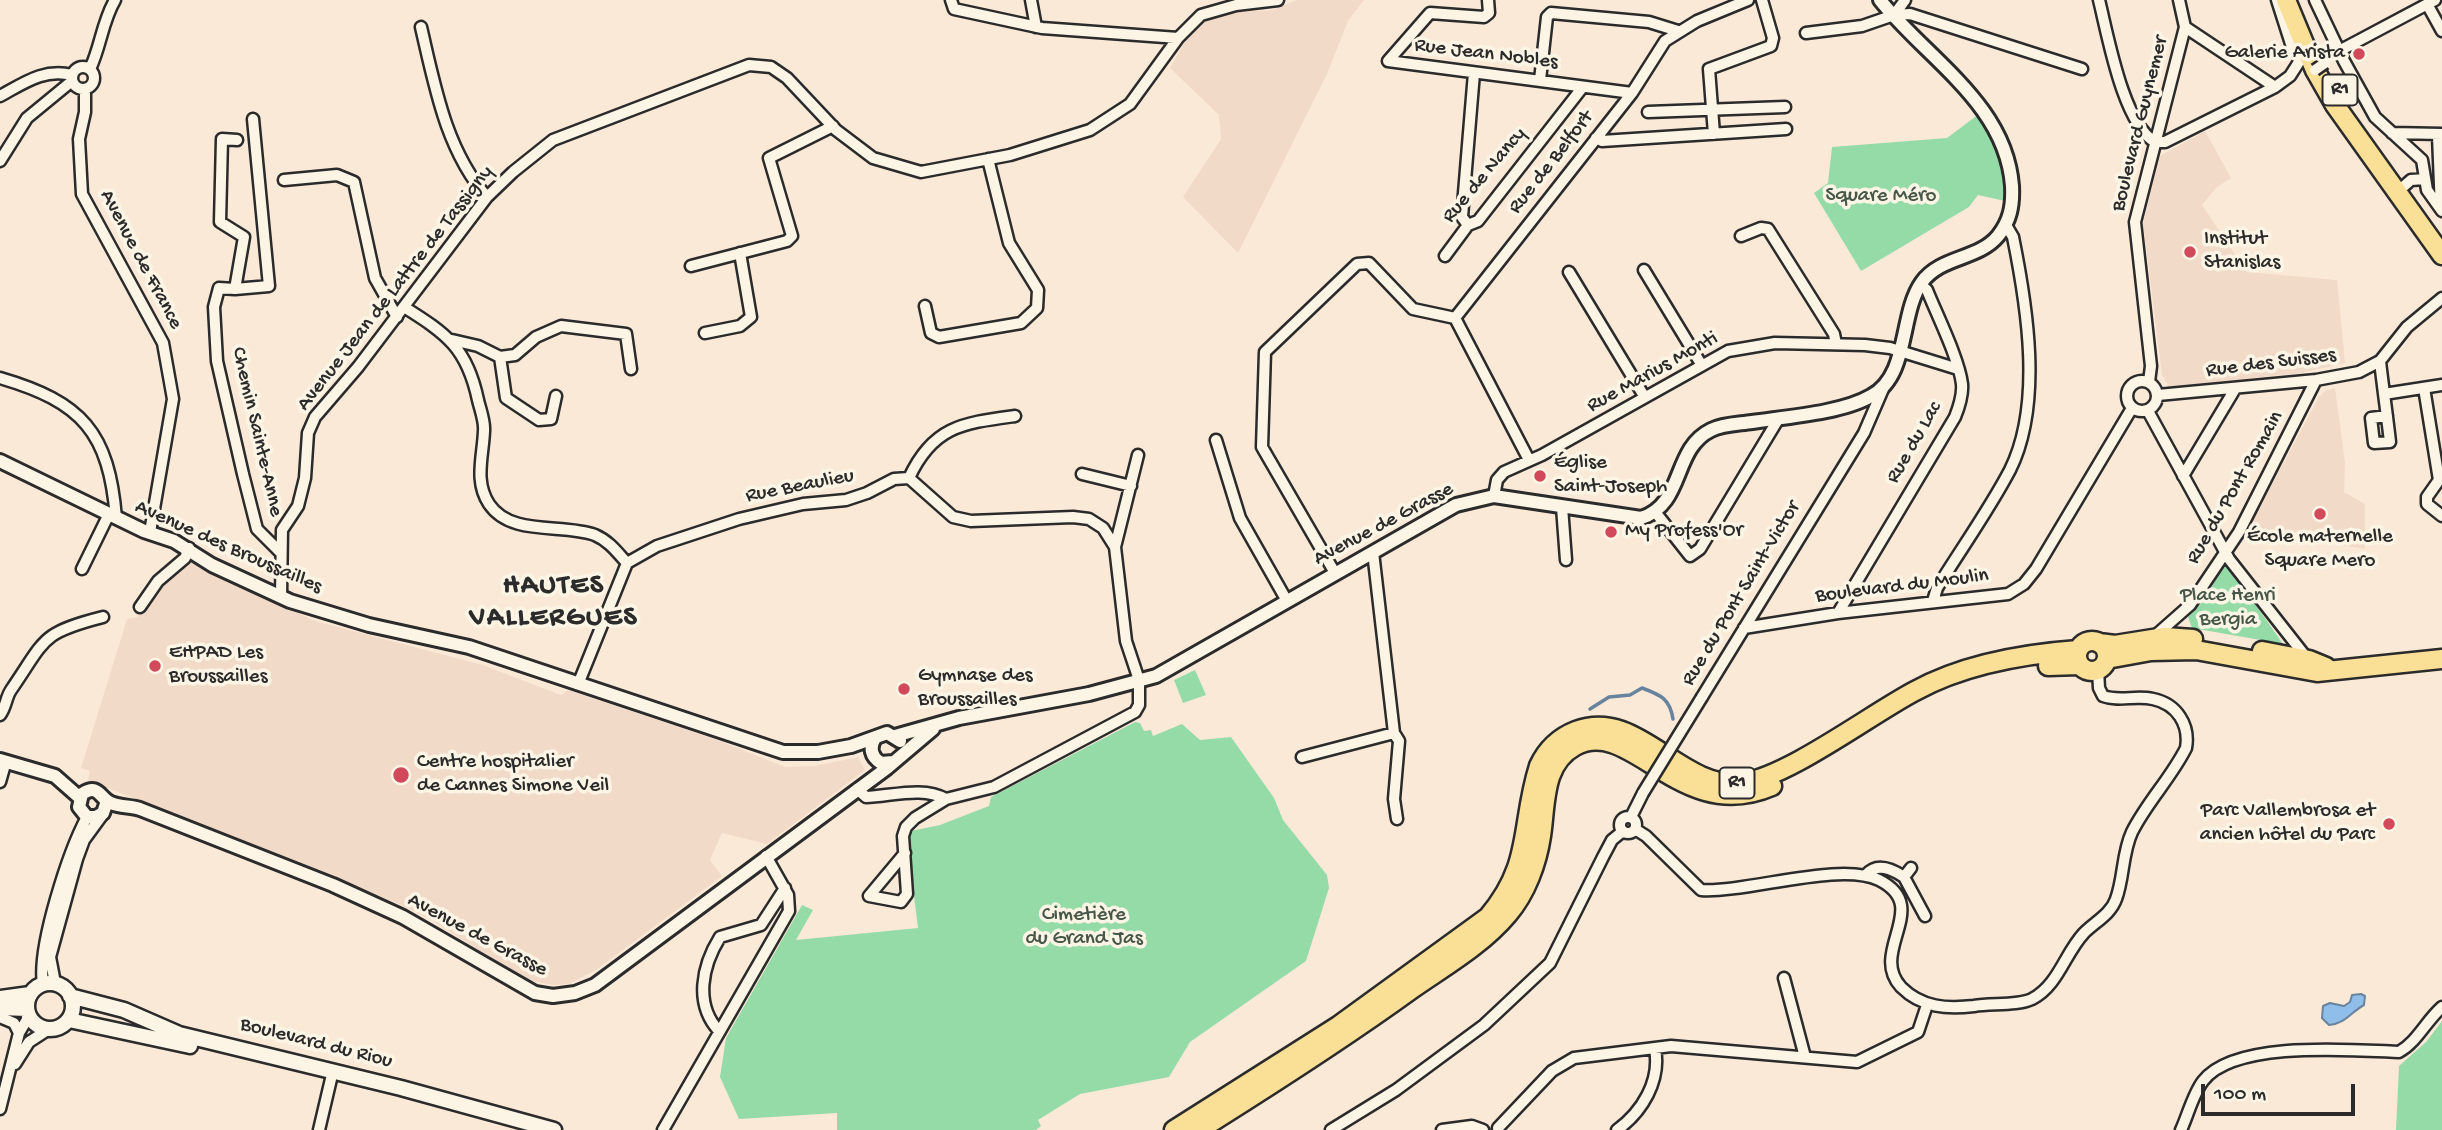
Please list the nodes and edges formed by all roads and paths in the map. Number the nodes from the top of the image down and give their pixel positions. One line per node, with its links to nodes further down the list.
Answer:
1 (115, 0): 26 (street)
2 (951, 0): 19 (street)
3 (1031, 0): 19 (street)
4 (1278, 0): 24 (street, Avenue Jean de Lattre de Tassigny)
5 (1488, 0): 28 (street, Rue Jean Nobles)
6 (1748, 0): 21 (street)
7 (1762, 0): 37 (street)
8 (1880, 0): 17 (street)
9 (1905, 0): 17 (street)
10 (2099, 0): 47 (street)
11 (2179, 0): 20 (street, Boulevard Guynemer)
12 (2277, 0): 25 (street)
13 (2286, 0): 25 (highway, R1)
14 (2298, 0): 25 (highway, R1)
15 (2315, 0): 25 (street)
16 (2431, 2): 22 (street); 25 (street)
17 (1894, 15): 23 (street); 27 (street); 56 (street)
18 (421, 27): 53 (street)
19 (1036, 27): 24 (street)
20 (2185, 27): 31 (street); 47 (street, Boulevard Guynemer)
21 (1678, 31): 30 (street); 34 (street, Rue de Belfort)
22 (2442, 31)
23 (1806, 33)
24 (1178, 38): 48 (street, Avenue Jean de Lattre de Tassigny)
25 (2312, 60): 31 (street); 43 (street); 52 (highway, R1)
26 (90, 69): 29 (street); 33 (street)
27 (2082, 69)
28 (1474, 73): 30 (street, Rue Jean Nobles); 55 (street)
29 (72, 78): 33 (street); 35 (street); 49 (street)
30 (1540, 80): 32 (street, Rue Jean Nobles)
31 (2275, 86): 47 (street)
32 (1582, 88): 34 (street, Rue Jean Nobles); 55 (street, Rue de Nancy)
33 (85, 89): 110 (street, Avenue de France)
34 (1632, 93): 45 (street, Rue de Belfort)
35 (0, 96)
36 (1784, 107): 37 (street)
37 (1713, 110): 38 (street); 42 (street)
38 (1648, 112)
39 (253, 119): 66 (street)
40 (832, 125): 48 (street, Avenue Jean de Lattre de Tassigny); 53 (street, Avenue Jean de Lattre de Tassigny); 59 (street)
41 (1786, 129): 42 (street)
42 (1714, 134): 45 (street)
43 (2392, 134): 44 (street); 50 (street)
44 (2440, 135): 54 (street)
45 (1596, 138): 71 (street, Rue de Belfort)
46 (237, 140): 66 (street)
47 (2155, 142): 83 (street, Boulevard Guynemer)
48 (988, 159): 68 (street)
49 (0, 161)
50 (2425, 178): 52 (street); 54 (street)
51 (284, 180): 70 (street)
52 (2400, 189): 57 (highway, R1); 60 (highway, R1)
53 (487, 197): 69 (street, Avenue Jean de Lattre de Tassigny)
54 (2441, 211)
55 (1468, 225): 61 (street, Rue de Nancy)
56 (2006, 225): 65 (street); 122 (street)
57 (2442, 234)
58 (1741, 236): 74 (street)
59 (740, 253): 62 (street); 72 (street)
60 (2442, 255)
61 (1445, 256)
62 (691, 266)
63 (1644, 270): 78 (street)
64 (1569, 272): 91 (street)
65 (1920, 284): 75 (street); 80 (street, Rue du Lac)
66 (235, 289): 113 (street, Chemin Sainte-Anne)
67 (2442, 298): 77 (street, Rue des Suisses)
68 (925, 306)
69 (404, 307): 70 (street, Avenue Jean de Lattre de Tassigny); 73 (street)
70 (397, 317): 113 (street, Avenue Jean de Lattre de Tassigny)
71 (1455, 318): 99 (street); 119 (street)
72 (705, 333)
73 (452, 340): 76 (street); 117 (street)
74 (1836, 344): 75 (street, Rue Marius Monti); 78 (street, Rue Marius Monti)
75 (1899, 352): 80 (street, Rue Marius Monti); 85 (street)
76 (500, 357): 79 (street); 90 (street)
77 (2380, 361): 82 (street, Rue des Suisses); 88 (street)
78 (1702, 364): 91 (street, Rue Marius Monti)
79 (631, 369)
80 (1958, 369): 124 (street, Rue du Lac)
81 (0, 378): 108 (street)
82 (2316, 380): 87 (street, Rue des Suisses); 115 (street, Rue du Pont Romain)
83 (2149, 383): 89 (street); 92 (street)
84 (2442, 385): 86 (street)
85 (1883, 388): 96 (street); 126 (street, Rue du Pont Saint-Victor)
86 (2424, 388): 88 (street); 109 (street)
87 (2235, 389): 89 (street, Rue des Suisses); 102 (street)
88 (2384, 394): 95 (street)
89 (2158, 395): 93 (street)
90 (556, 396)
91 (1644, 397): 99 (street, Rue Marius Monti)
92 (2132, 408): 93 (street); 122 (street, Boulevard du Moulin)
93 (2148, 411): 102 (street)
94 (1015, 416): 103 (street)
95 (2387, 416)
96 (1779, 418): 107 (street); 107 (street)
97 (1216, 440): 121 (street)
98 (1138, 455): 104 (street)
99 (1529, 460): 105 (street, Rue Marius Monti)
100 (0, 461): 108 (street, Avenue des Broussailles)
101 (1082, 474): 104 (street)
102 (2183, 476): 115 (street)
103 (909, 478): 111 (street); 117 (street, Rue Beaulieu)
104 (1130, 486): 111 (street)
105 (1494, 496): 106 (street, Avenue de Grasse); 114 (street, Avenue de Grasse)
106 (1562, 507): 107 (street, Avenue de Grasse); 116 (street)
107 (1656, 513)
108 (113, 516): 110 (street, Avenue des Broussailles); 118 (street)
109 (2442, 516)
110 (150, 532): 112 (street, Avenue des Broussailles)
111 (1115, 547): 133 (street)
112 (189, 548): 120 (street, Avenue des Broussailles); 123 (street)
113 (280, 552): 120 (street, Avenue Jean de Lattre de Tassigny)
114 (1373, 552): 119 (street, Avenue de Grasse); 137 (street)
115 (2224, 552): 127 (street, Rue du Pont Romain); 129 (street)
116 (1566, 560)
117 (627, 563): 134 (street)
118 (82, 569)
119 (1335, 573): 121 (street, Avenue de Grasse)
120 (281, 596): 134 (street, Avenue des Broussailles)
121 (1287, 601): 133 (street, Avenue de Grasse)
122 (1933, 601): 124 (street, Boulevard du Moulin)
123 (140, 607)
124 (1838, 613): 126 (street, Boulevard du Moulin)
125 (103, 617): 135 (street)
126 (1744, 628): 151 (street, Rue du Pont Saint-Victor, bridge)
127 (2151, 638): 128 (highway); 129 (highway)
128 (2105, 654): 129 (highway); 130 (highway); 130 (highway); 165 (street)
129 (2289, 656): 132 (highway); 132 (highway)
130 (2079, 657): 184 (highway, R1); 185 (highway, R1)
131 (2442, 659): 132 (highway)
132 (2333, 670)
133 (1139, 680): 136 (street, Avenue de Grasse); 148 (street)
134 (579, 682): 140 (street, Avenue des Broussailles)
135 (0, 715)
136 (939, 724): 138 (street); 143 (street, Avenue de Grasse)
137 (1394, 733): 142 (street); 152 (street)
138 (895, 736): 139 (street); 143 (street)
139 (874, 738): 140 (street, Avenue des Broussailles); 141 (street)
140 (851, 746): 141 (street, Avenue des Broussailles)
141 (874, 756): 143 (street); 146 (street, Avenue de Grasse)
142 (1302, 757)
143 (897, 758): 146 (street, Avenue de Grasse)
144 (3, 761): 145 (street); 147 (street)
145 (0, 782)
146 (861, 786): 148 (street); 156 (street, Avenue de Grasse)
147 (80, 798): 149 (street, Avenue de Grasse); 150 (street)
148 (946, 799): 155 (street)
149 (105, 807): 150 (street, Avenue de Grasse); 156 (street, Avenue de Grasse); 161 (street)
150 (87, 817): 161 (street)
151 (1631, 817): 153 (street); 154 (street)
152 (1397, 819)
153 (1635, 829): 154 (street); 157 (street)
154 (1623, 831): 186 (street)
155 (905, 853): 155 (street)
156 (766, 856): 158 (street)
157 (1866, 875): 159 (street); 165 (street)
158 (785, 888): 172 (street); 172 (street)
159 (1924, 916)
160 (1784, 978): 175 (street)
161 (49, 984): 162 (main road); 163 (main road)
162 (30, 994): 164 (main road); 168 (main road)
163 (71, 996): 170 (main road); 182 (main road, Boulevard du Riou)
164 (0, 998)
165 (1927, 1005): 175 (street)
166 (2442, 1007): 190 (street)
167 (0, 1009): 168 (main road)
168 (28, 1013): 171 (main road); 173 (street)
169 (0, 1017): 173 (street)
170 (69, 1020): 171 (main road); 177 (main road, Boulevard du Riou)
171 (49, 1029): 176 (street)
172 (719, 1031): 183 (street)
173 (19, 1034): 176 (street)
174 (1655, 1049): 175 (street); 179 (street); 189 (street)
175 (1805, 1057)
176 (12, 1067): 178 (street)
177 (331, 1079): 180 (street); 181 (main road, Boulevard du Riou)
178 (0, 1109)
179 (1498, 1129): 188 (street)
180 (319, 1130)
181 (529, 1130)
182 (554, 1130)
183 (663, 1130)
184 (1174, 1130)
185 (1199, 1130)
186 (1331, 1130)
187 (1442, 1130): 188 (street)
188 (1484, 1130)
189 (1617, 1130)
190 (2182, 1130)

